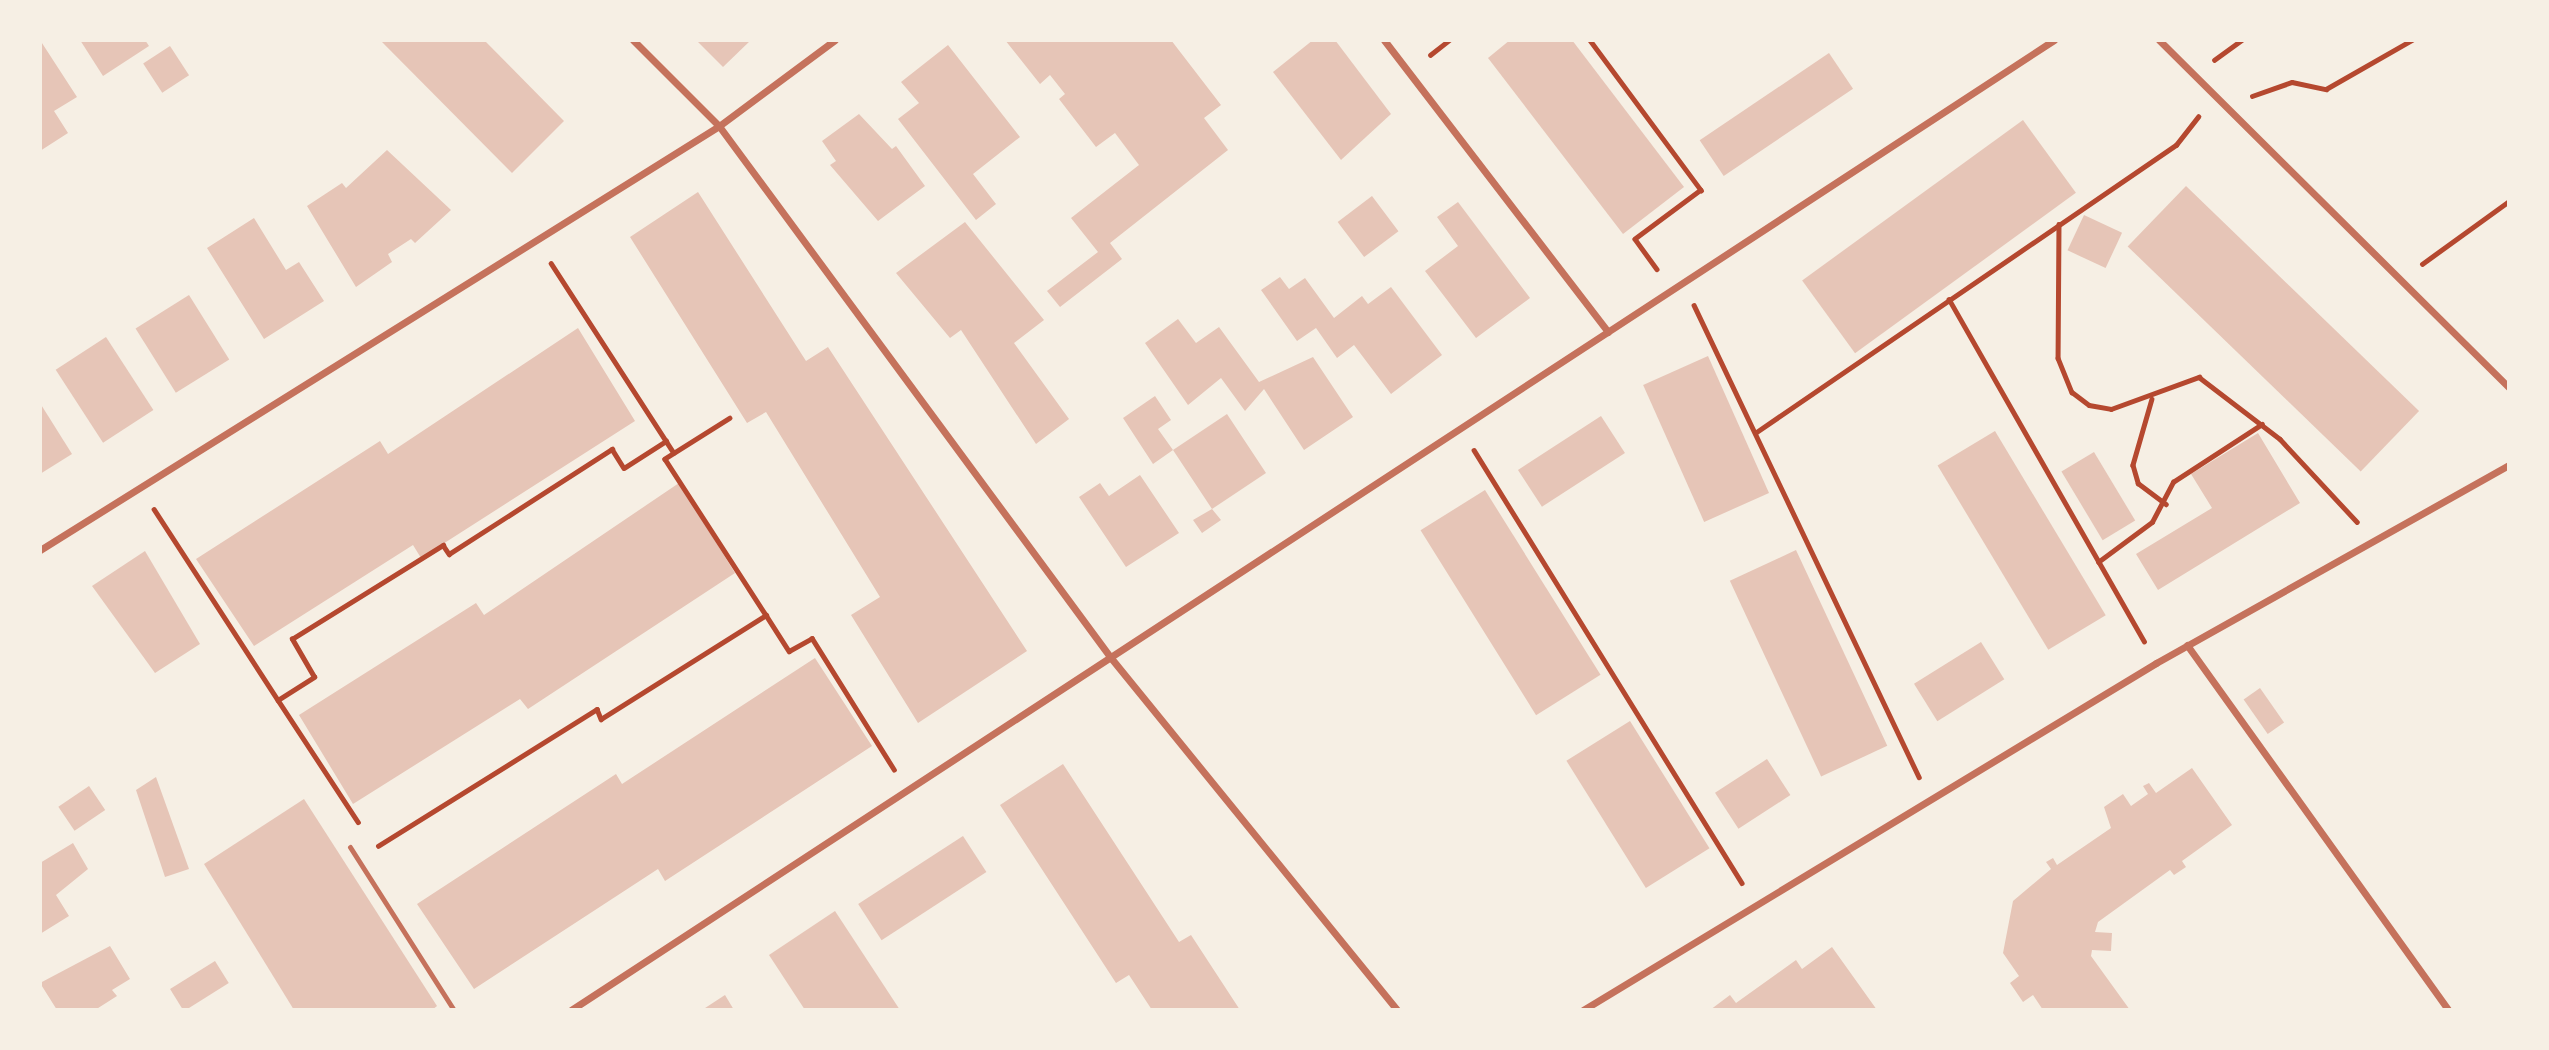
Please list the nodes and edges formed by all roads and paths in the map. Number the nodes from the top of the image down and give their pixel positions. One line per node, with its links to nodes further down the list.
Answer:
1 (633, 40): 10 (street)
2 (835, 40): 10 (street)
3 (1384, 40): 18 (street)
4 (1590, 40): 16 (path)
5 (2054, 40): 15 (street)
6 (2159, 40): 8 (street)
7 (2412, 40): 9 (path)
8 (2215, 96): 9 (street); 12 (path)
9 (2226, 107): 14 (street)
10 (719, 126): 13 (street); 35 (street)
11 (2509, 201): 14 (path)
12 (2059, 224): 17 (path); 20 (path)
13 (536, 240): 25 (path); 28 (street)
14 (2401, 279): 19 (street)
15 (1683, 282): 16 (street); 24 (path)
16 (1671, 290): 18 (street)
17 (1949, 299): 24 (path); 32 (path)
18 (1608, 332): 23 (street)
19 (2509, 387)
20 (2152, 399): 22 (path); 29 (path)
21 (730, 418): 26 (path)
22 (2262, 424): 29 (path); 30 (path)
23 (1460, 428): 35 (street); 41 (path)
24 (1755, 433): 38 (path)
25 (666, 441): 26 (path); 28 (path)
26 (674, 453): 33 (path)
27 (2509, 465): 30 (street)
28 (141, 487): 31 (street)
29 (2166, 504): 32 (path)
30 (2374, 540): 34 (street)
31 (40, 550)
32 (2098, 562): 36 (path)
33 (766, 615): 37 (path); 40 (path)
34 (2187, 645): 36 (street); 46 (street)
35 (1111, 658): 37 (street); 44 (street)
36 (2156, 663): 38 (street)
37 (908, 790): 43 (street)
38 (1928, 797): 41 (street)
39 (350, 847): 42 (lane)
40 (375, 848)
41 (1755, 903): 45 (street)
42 (454, 1010)
43 (571, 1010)
44 (1396, 1010)
45 (1583, 1010)
46 (2448, 1010)

